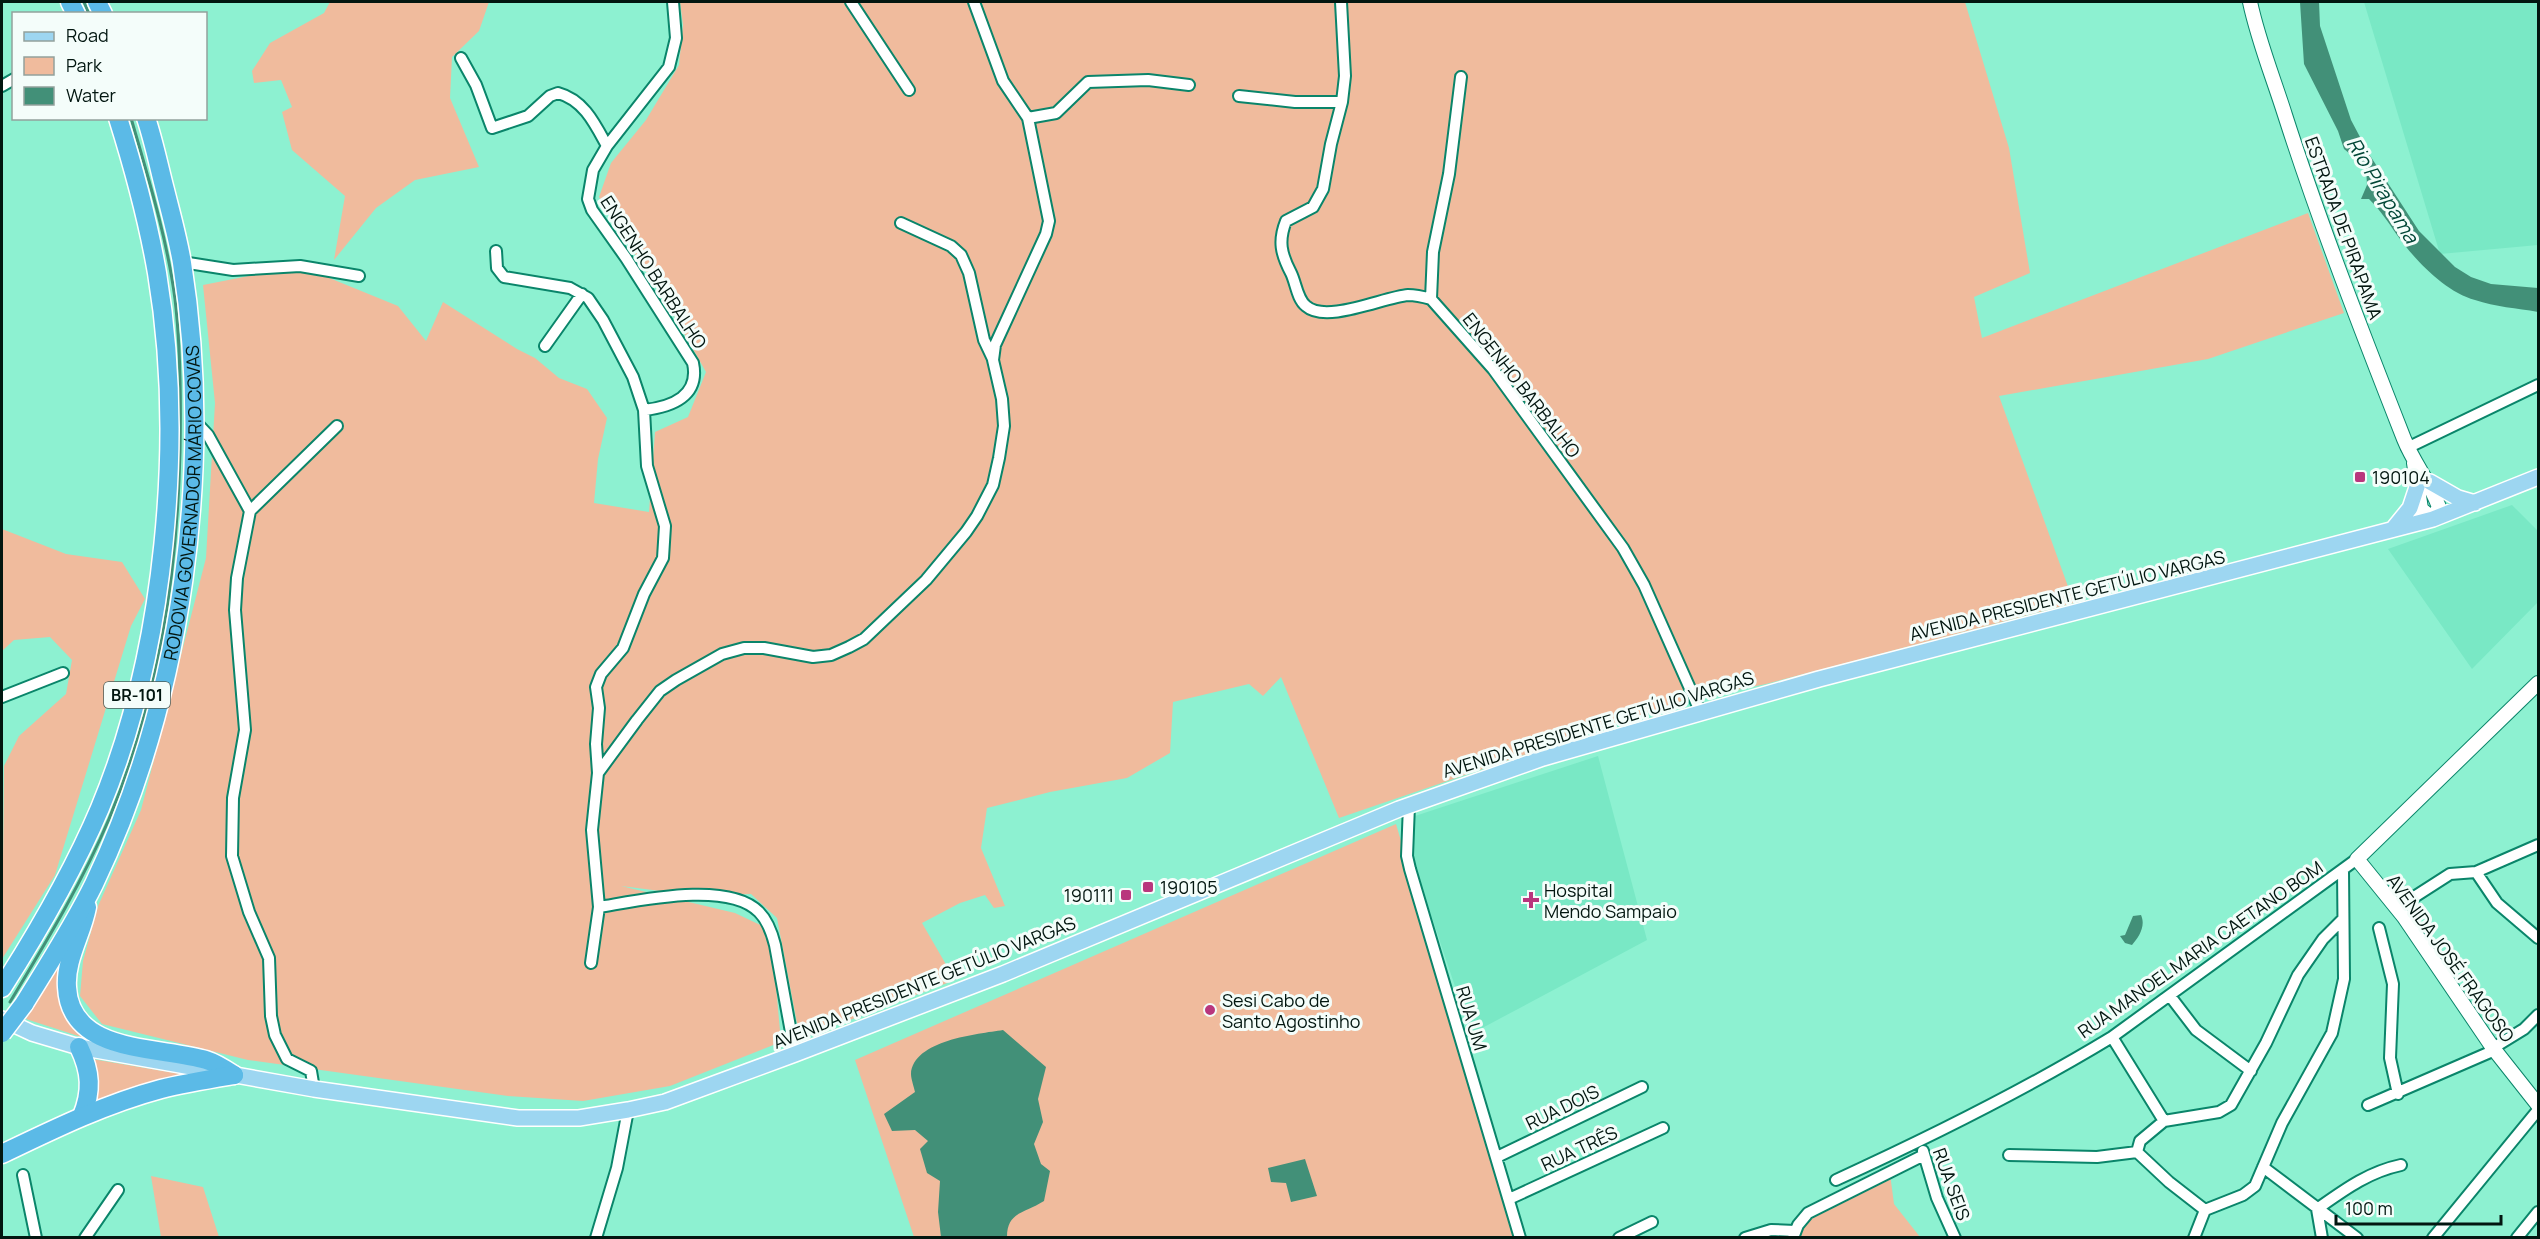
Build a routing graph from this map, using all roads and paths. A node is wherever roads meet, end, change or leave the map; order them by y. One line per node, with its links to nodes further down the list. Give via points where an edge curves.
1 (673, 2): 15 (street, ENGENHO BARBALHO, via 676,38 669,67)
2 (851, 2): 9 (street)
3 (974, 2): 12 (street, via 1003,81)
4 (1341, 2): 11 (street, via 1345,76)
5 (2250, 2): 28 (main road, ESTRADA DE PIRAPAMA, via 2300,163)
6 (461, 58): 15 (street, via 492,128 528,116 550,96 561,93 592,118)
7 (1461, 77): 21 (street, via 1449,174 1433,252)
8 (1190, 85): 12 (street, via 1148,80 1088,82 1056,113)
9 (909, 90)
10 (1239, 96): 11 (street)
11 (1342, 102): 21 (street, via 1321,196 1313,207 1286,221 1280,239 1300,299 1314,311 1326,312 1407,296)
12 (1028, 118): 23 (street, via 1048,227 999,335)
13 (119, 120): 52 (highway, RODOVIA GOVERNADOR MÁRIO COVAS / BR-101, via 147,223 164,323 168,475 159,572 135,707 100,807 75,864)
14 (146, 120): 18 (highway, RODOVIA GOVERNADOR MÁRIO COVAS / BR-101)
15 (607, 146): 25 (street, ENGENHO BARBALHO, via 592,170 590,205 688,353 694,368 693,386 683,397 657,409)
16 (902, 223): 23 (street, via 951,246 961,255)
17 (496, 251): 20 (street, via 501,275 570,288)
18 (182, 262): 19 (street, via 233,270 300,266); 26 (highway, RODOVIA GOVERNADOR MÁRIO COVAS / BR-101)
19 (359, 276)
20 (582, 294): 22 (street); 25 (street, via 612,335)
21 (1431, 299): 38 (street, ENGENHO BARBALHO, via 1493,369 1623,548 1644,585)
22 (545, 346)
23 (993, 360): 39 (street, via 1004,426 993,485 977,516 926,580 864,639 831,655 813,657 744,648 722,654 676,680 660,692)
24 (2538, 385): 28 (street)
25 (644, 410): 39 (street, via 647,466 665,525 665,547 623,648 601,674 596,687)
26 (194, 420): 32 (street, via 208,435); 45 (highway, RODOVIA GOVERNADOR MÁRIO COVAS / BR-101, via 190,518 164,681 130,796)
27 (337, 426): 32 (street)
28 (2407, 448): 30 (main road, ESTRADA DE PIRAPAMA)
29 (2538, 477): 31 (main road, AVENIDA PRESIDENTE GETÚLIO VARGAS)
30 (2423, 485): 31 (main road); 33 (main road, ESTRADA DE PIRAPAMA, via 2439,507); 34 (main road)
31 (2475, 503): 33 (main road, AVENIDA PRESIDENTE GETÚLIO VARGAS)
32 (250, 511): 64 (street, via 235,610 245,730 233,798 232,856 249,912 269,958 275,1035 287,1059 311,1071)
33 (2433, 519): 34 (main road, AVENIDA PRESIDENTE GETÚLIO VARGAS)
34 (2393, 529): 38 (main road, AVENIDA PRESIDENTE GETÚLIO VARGAS)
35 (63, 673): 37 (street)
36 (2538, 683): 42 (main road, RUA MANOEL MARIA CAETANO BOM)
37 (2, 697)
38 (1700, 711): 40 (main road, AVENIDA PRESIDENTE GETÚLIO VARGAS, via 1544,758)
39 (598, 773): 46 (street, via 592,830)
40 (1408, 806): 60 (main road, AVENIDA PRESIDENTE GETÚLIO VARGAS, via 1003,974); 78 (street, RUA UM, via 1410,869)
41 (2536, 852): 44 (street)
42 (2357, 859): 43 (street, RUA MANOEL MARIA CAETANO BOM); 47 (main road, AVENIDA JOSÉ FRAGOSO)
43 (2343, 870): 48 (street); 53 (street, RUA MANOEL MARIA CAETANO BOM)
44 (2476, 872): 47 (street, via 2450,874); 50 (street, via 2497,903)
45 (91, 889): 56 (highway, RODOVIA GOVERNADOR MÁRIO COVAS / BR-101, bridge, via 24,1004); 62 (highway, via 68,973 68,996 76,1015 92,1033 105,1040 205,1060)
46 (599, 907): 51 (street); 60 (street, via 638,898 700,896 733,899 759,912 775,945)
47 (2397, 908): 59 (main road, AVENIDA JOSÉ FRAGOSO)
48 (2342, 921): 61 (street, via 2323,939 2298,975); 80 (street, via 2344,979 2332,1033)
49 (2379, 928): 65 (street, via 2393,984 2390,1066)
50 (2538, 938)
51 (591, 963)
52 (2, 988)
53 (2170, 996): 57 (street, RUA MANOEL MARIA CAETANO BOM); 61 (street, via 2196,1030)
54 (2538, 1015): 59 (street)
55 (2, 1020): 58 (main road, AVENIDA PRESIDENTE GETÚLIO VARGAS)
56 (2, 1033)
57 (2112, 1037): 71 (street); 73 (street, RUA MANOEL MARIA CAETANO BOM)
58 (80, 1047): 62 (main road, AVENIDA PRESIDENTE GETÚLIO VARGAS); 70 (highway, via 89,1067 89,1092)
59 (2494, 1049): 65 (street); 67 (main road, AVENIDA JOSÉ FRAGOSO)
60 (795, 1054): 68 (main road, AVENIDA PRESIDENTE GETÚLIO VARGAS, via 665,1102)
61 (2251, 1071): 71 (street, via 2231,1105 2223,1110)
62 (234, 1075): 64 (main road, AVENIDA PRESIDENTE GETÚLIO VARGAS); 70 (highway, via 162,1089)
63 (1642, 1087): 78 (street, RUA DOIS)
64 (314, 1089): 68 (main road, AVENIDA PRESIDENTE GETÚLIO VARGAS, via 518,1118 579,1118)
65 (2398, 1094): 66 (street)
66 (2368, 1105)
67 (2538, 1106)
68 (628, 1110): 92 (street, via 617,1168)
69 (2538, 1110): 100 (street)
70 (82, 1116): 75 (highway)
71 (2164, 1121): 74 (street, via 2140,1141)
72 (1663, 1128): 84 (street, RUA TRÊS)
73 (1920, 1142): 76 (street, RUA SEIS); 82 (street, RUA MANOEL MARIA CAETANO BOM)
74 (2137, 1152): 77 (street, via 2097,1157); 86 (street)
75 (2, 1154)
76 (1924, 1155): 89 (street, via 1808,1213); 96 (street, RUA SEIS)
77 (2009, 1155)
78 (1497, 1157): 84 (street, RUA UM)
79 (2401, 1166): 85 (street, via 2378,1170)
80 (2263, 1167): 85 (street); 86 (street, via 2255,1186 2243,1195)
81 (23, 1175): 90 (street)
82 (1836, 1180)
83 (118, 1190): 91 (street)
84 (1509, 1199): 93 (street, RUA UM)
85 (2317, 1209): 98 (street); 99 (street)
86 (2205, 1210): 97 (street)
87 (2538, 1212): 101 (street)
88 (1652, 1222): 94 (street)
89 (1794, 1234): 95 (street, via 1771,1230)
90 (36, 1238)
91 (85, 1238)
92 (596, 1238)
93 (1520, 1238)
94 (1618, 1238)
95 (1745, 1238)
96 (1955, 1238)
97 (2194, 1238)
98 (2322, 1238)
99 (2357, 1238)
100 (2433, 1238)
101 (2517, 1238)

